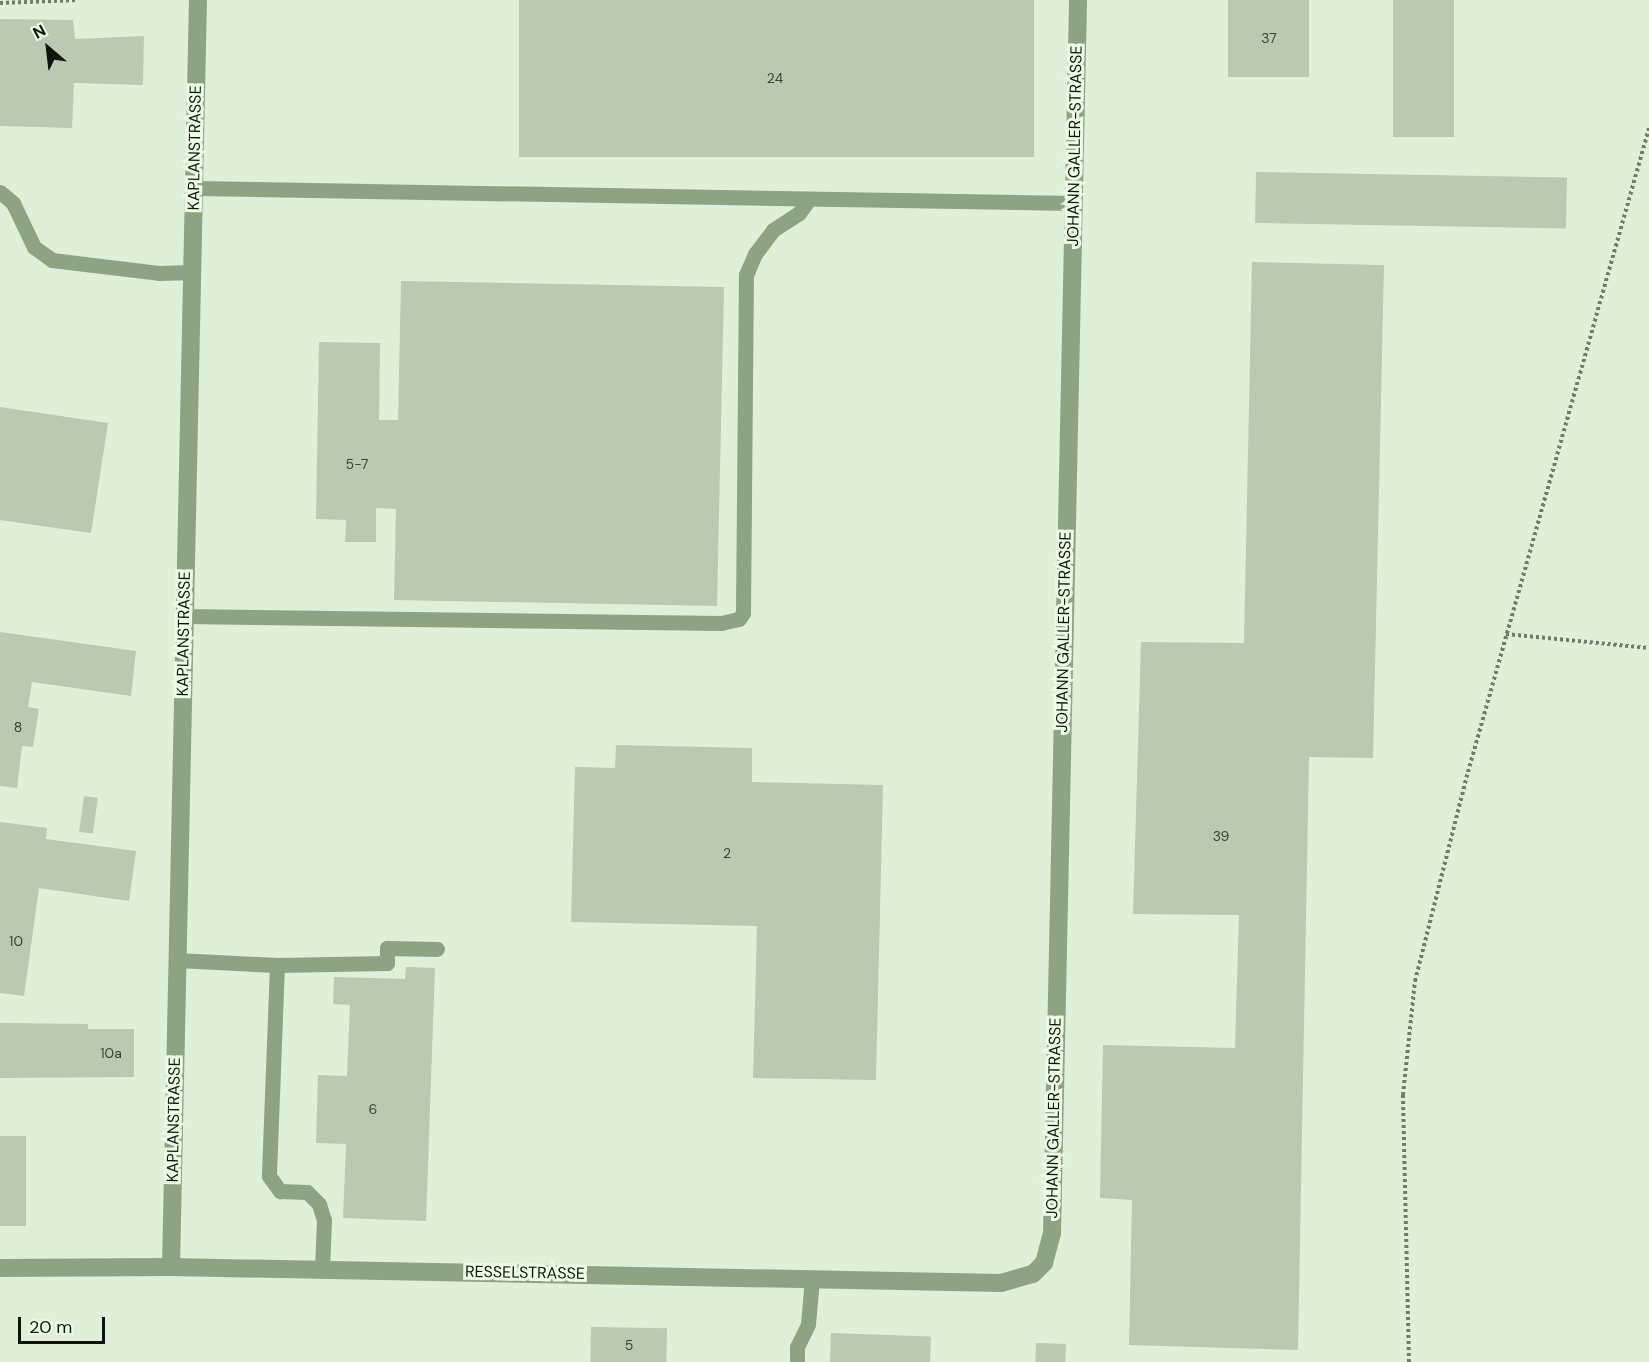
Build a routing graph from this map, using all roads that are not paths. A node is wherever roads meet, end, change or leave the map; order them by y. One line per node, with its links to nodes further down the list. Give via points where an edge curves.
1 (198, 0): 3 (street, KAPLANSTRASSE)
2 (1078, 0): 6 (street, JOHANN GALLER-STRASSE)
3 (194, 188): 5 (lane); 7 (street, KAPLANSTRASSE)
4 (0, 192): 7 (lane, via 13,203 34,247 52,260 160,273)
5 (809, 198): 6 (lane); 8 (lane, via 799,213 773,230 755,254 746,275 743,612 739,619 721,623)
6 (1073, 203): 12 (street, JOHANN GALLER-STRASSE, via 1052,1233)
7 (192, 272): 8 (street, KAPLANSTRASSE)
8 (185, 616): 10 (street, KAPLANSTRASSE)
9 (437, 948): 11 (lane, via 387,948 387,963)
10 (177, 960): 11 (lane); 13 (street, KAPLANSTRASSE)
11 (277, 965): 15 (lane, via 269,1176 280,1191 307,1192 319,1204 324,1220)
12 (1044, 1263): 16 (street, RESSELSTRASSE, via 1033,1274 1001,1283)
13 (171, 1267): 14 (street, RESSELSTRASSE); 15 (street, RESSELSTRASSE)
14 (0, 1268)
15 (322, 1270): 16 (street, RESSELSTRASSE)
16 (812, 1280): 17 (lane, via 808,1324 797,1347)
17 (797, 1362)

